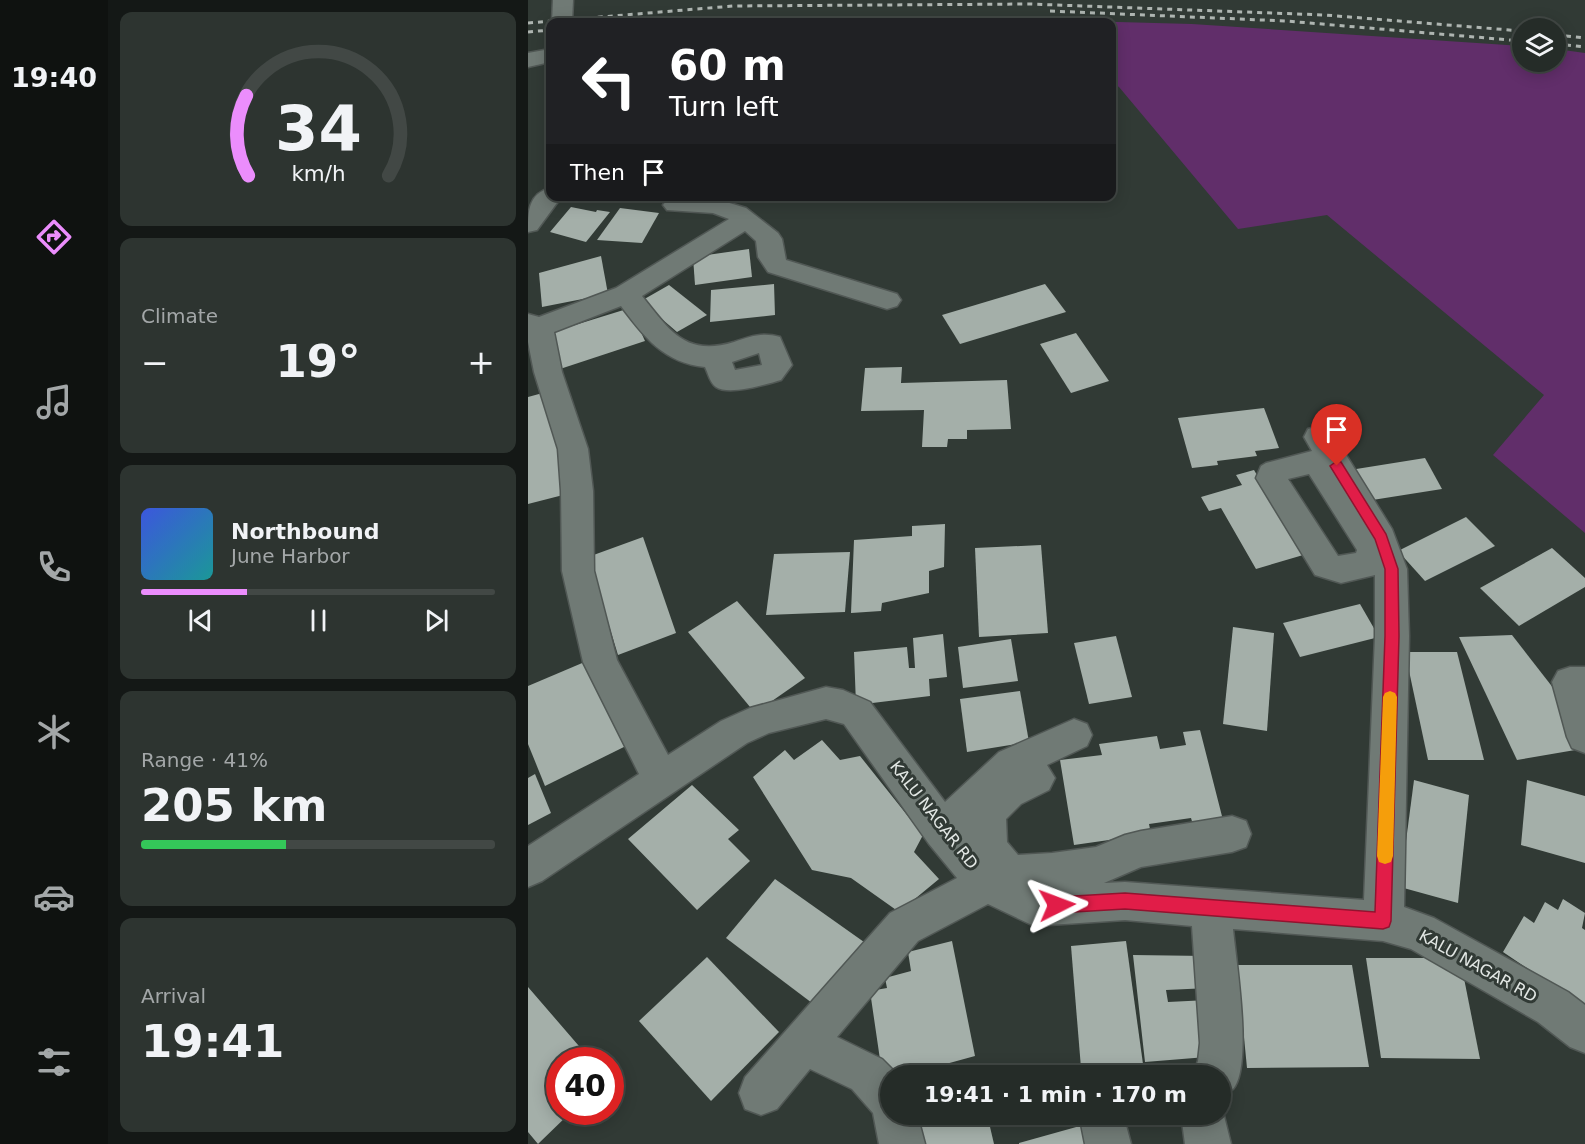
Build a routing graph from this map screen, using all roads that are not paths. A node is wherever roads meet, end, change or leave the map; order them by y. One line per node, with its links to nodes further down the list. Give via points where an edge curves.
1 (563, 0): 2 (street)
2 (562, 18)
3 (546, 57): 4 (street)
4 (528, 60)
5 (546, 201): 8 (street)
6 (676, 205): 7 (street, via 729,207)
7 (747, 219): 9 (street); 10 (street, via 769,239 771,257 777,266)
8 (528, 224)
9 (626, 294): 11 (street); 12 (street, via 664,342 696,357)
10 (887, 300)
11 (533, 325): 17 (street, via 573,449 578,570 600,662)
12 (715, 355)
13 (1326, 457): 26 (street, via 1381,538 1392,569)
14 (1585, 682): 16 (street, via 1570,682)
15 (1074, 735): 19 (street, via 1012,764)
16 (1585, 737)
17 (661, 778): 19 (street, KALU NAGAR RD, via 734,732 763,719 826,703 843,706 857,713); 22 (street, KALU NAGAR RD)
18 (1036, 778): 21 (street, via 1009,791 987,817 993,856 1002,868 1020,874 1102,865)
19 (944, 831): 23 (street, KALU NAGAR RD)
20 (1232, 834): 21 (street)
21 (1118, 848): 24 (street)
22 (528, 868)
23 (988, 883): 24 (street, KALU NAGAR RD, via 1034,906); 28 (street, via 904,927)
24 (1125, 901): 25 (street, KALU NAGAR RD)
25 (1211, 908): 26 (street, KALU NAGAR RD); 29 (street)
26 (1383, 921): 27 (street, KALU NAGAR RD, via 1420,932 1553,1007)
27 (1585, 1032)
28 (804, 1042): 30 (street, via 867,1074); 31 (street)
29 (1220, 1065)
30 (880, 1088)
31 (761, 1093)
32 (898, 1125): 35 (street)
33 (1103, 1125): 36 (street)
34 (1205, 1125): 37 (street)
35 (902, 1144)
36 (1107, 1144)
37 (1208, 1144)

